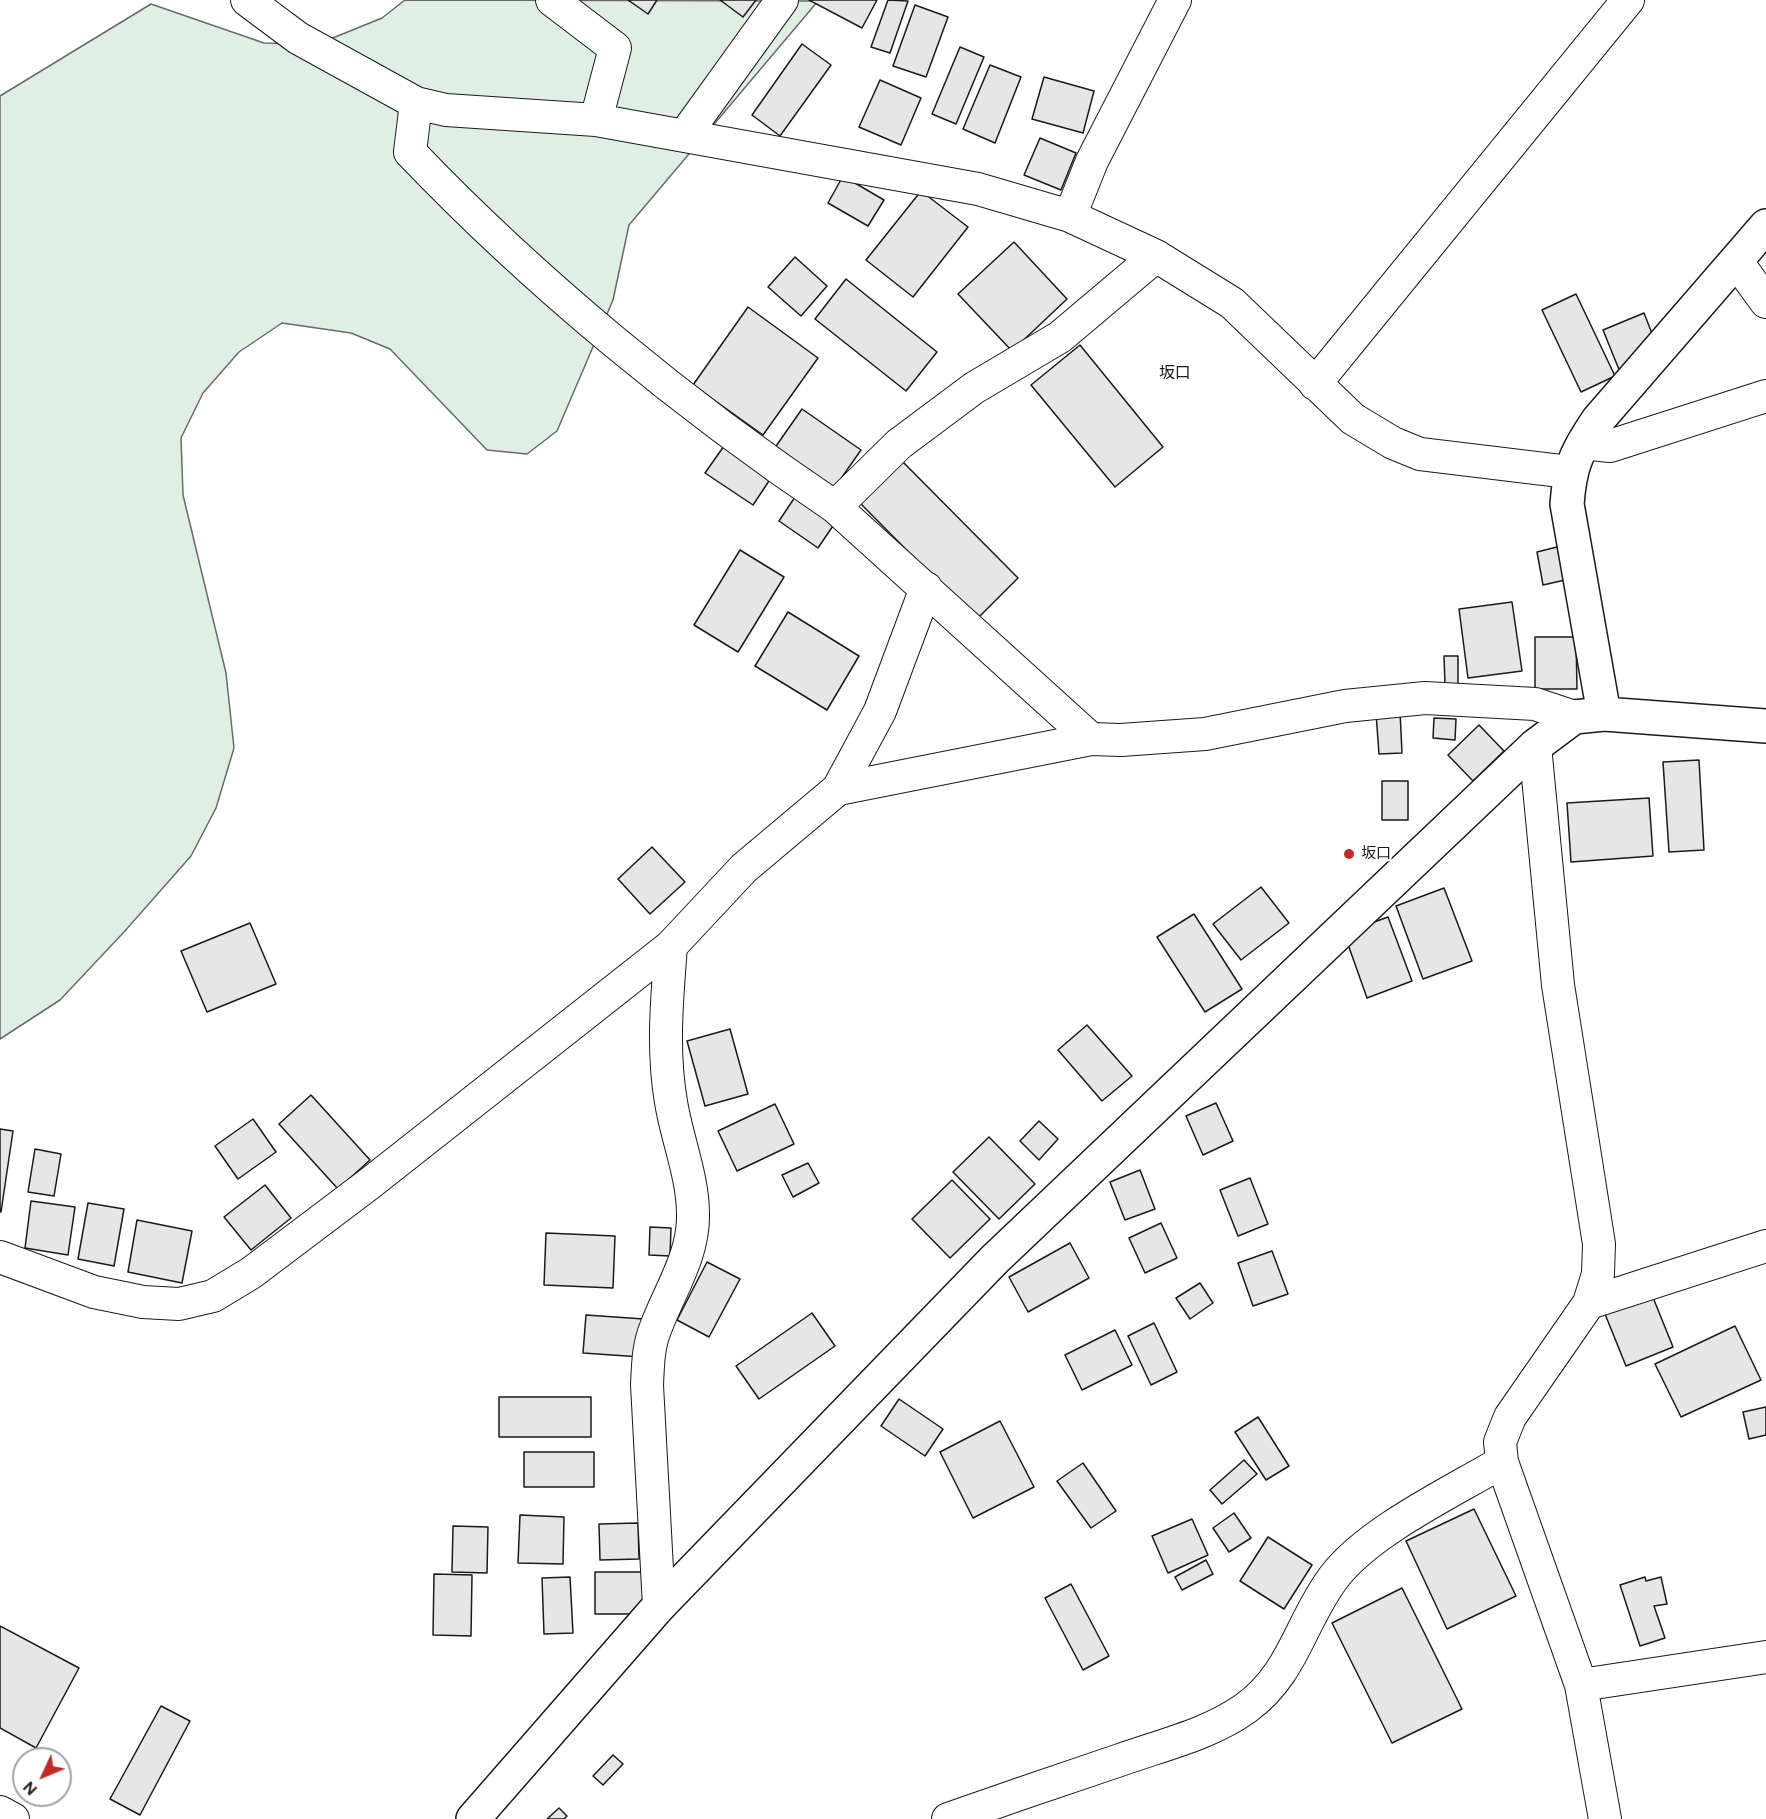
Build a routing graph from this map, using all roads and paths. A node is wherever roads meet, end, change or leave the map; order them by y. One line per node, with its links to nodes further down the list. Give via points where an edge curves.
1 (247, 0): 6 (street, via 298,38)
2 (552, 0): 7 (street, via 615,48)
3 (782, 0): 8 (street)
4 (1175, 0): 9 (street, via 1092,161)
5 (1628, 0): 14 (street)
6 (416, 103): 7 (street, via 446,110); 18 (street, via 410,152 458,202 527,268 650,369)
7 (596, 120): 8 (street)
8 (684, 136): 9 (street, via 978,189)
9 (1070, 216): 11 (street)
10 (1766, 226): 12 (street)
11 (1156, 256): 14 (street, via 1232,303); 18 (street, via 1060,337 974,388 899,444)
12 (1737, 262): 13 (street); 16 (street, via 1598,420)
13 (1766, 302)
14 (1315, 384): 17 (street, via 1353,419 1420,454)
15 (1766, 396): 16 (street, via 1610,446)
16 (1583, 443): 17 (street)
17 (1569, 472): 20 (street, via 1567,504)
18 (835, 507): 19 (street)
19 (926, 588): 22 (street); 24 (street, via 880,711)
20 (1589, 716): 21 (street); 22 (street, via 1535,704 1425,698 1345,706 1205,735); 23 (street)
21 (1766, 726)
22 (1091, 740): 24 (street)
23 (1535, 746): 28 (street, via 1558,985 1599,1244 1598,1274); 30 (street, via 994,1260)
24 (838, 789): 25 (street, via 744,868)
25 (671, 946): 27 (street, via 360,1191 251,1273 213,1296 179,1304 143,1302 94,1292); 30 (street, via 666,1061 693,1214 691,1243 655,1328 649,1352 647,1385)
26 (1766, 1246): 28 (street)
27 (0, 1257)
28 (1589, 1303): 29 (street, via 1510,1417 1500,1442)
29 (1502, 1462): 32 (street); 36 (street, via 1367,1545 1335,1576 1288,1663 1270,1688 1244,1709 1204,1730)
30 (659, 1606): 35 (street)
31 (1766, 1657): 32 (street)
32 (1581, 1684): 37 (street)
33 (0, 1812): 34 (street)
34 (13, 1819)
35 (473, 1819)
36 (948, 1819)
37 (1605, 1819)

